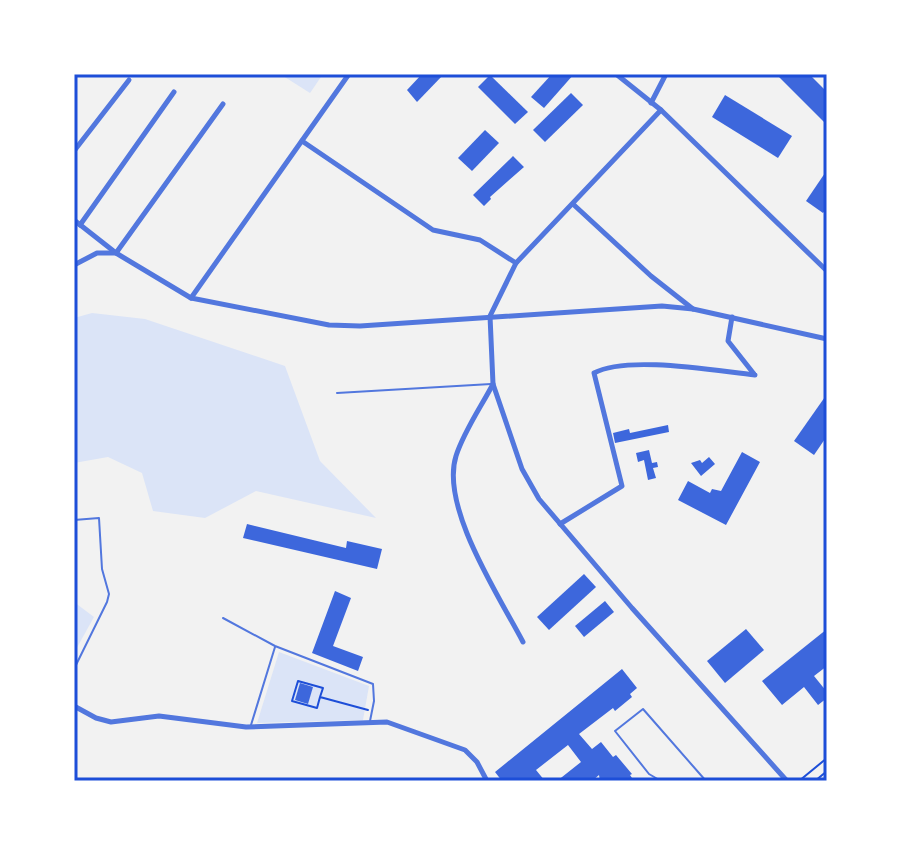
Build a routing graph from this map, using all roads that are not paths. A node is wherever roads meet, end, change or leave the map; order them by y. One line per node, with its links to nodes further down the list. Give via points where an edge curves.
1 (349, 74): 9 (street)
2 (616, 74): 6 (street)
3 (666, 74): 6 (street)
4 (129, 80): 10 (street)
5 (174, 92): 12 (street)
6 (651, 103): 8 (street)
7 (223, 104): 13 (street)
8 (661, 110): 11 (street); 16 (street)
9 (302, 141): 14 (street, via 433,230 480,240); 17 (street)
10 (74, 151)
11 (574, 205): 14 (street); 18 (street)
12 (77, 222): 13 (street)
13 (116, 253): 15 (street, via 97,253); 17 (street)
14 (516, 263): 19 (street)
15 (74, 265)
16 (827, 271)
17 (191, 298): 19 (street, via 344,326)
18 (693, 309): 19 (street, via 662,306); 20 (street)
19 (490, 316): 22 (street)
20 (732, 317): 21 (street); 25 (street, via 728,341 755,375 641,364 594,373 622,486)
21 (827, 339)
22 (493, 384): 23 (lane); 25 (street, via 527,481); 27 (street, via 456,457 454,501)
23 (337, 393)
24 (74, 520): 29 (lane, via 99,518 109,594)
25 (560, 524): 36 (street)
26 (223, 618): 28 (lane)
27 (523, 642)
28 (275, 646): 31 (lane, via 373,684); 32 (lane)
29 (74, 669)
30 (74, 706): 32 (street, via 111,722 159,716)
31 (370, 723): 32 (street); 33 (street, via 387,722 465,750)
32 (251, 726)
33 (487, 781)
34 (661, 781): 35 (lane, via 649,774 615,731 643,709)
35 (706, 781)
36 (787, 781)

